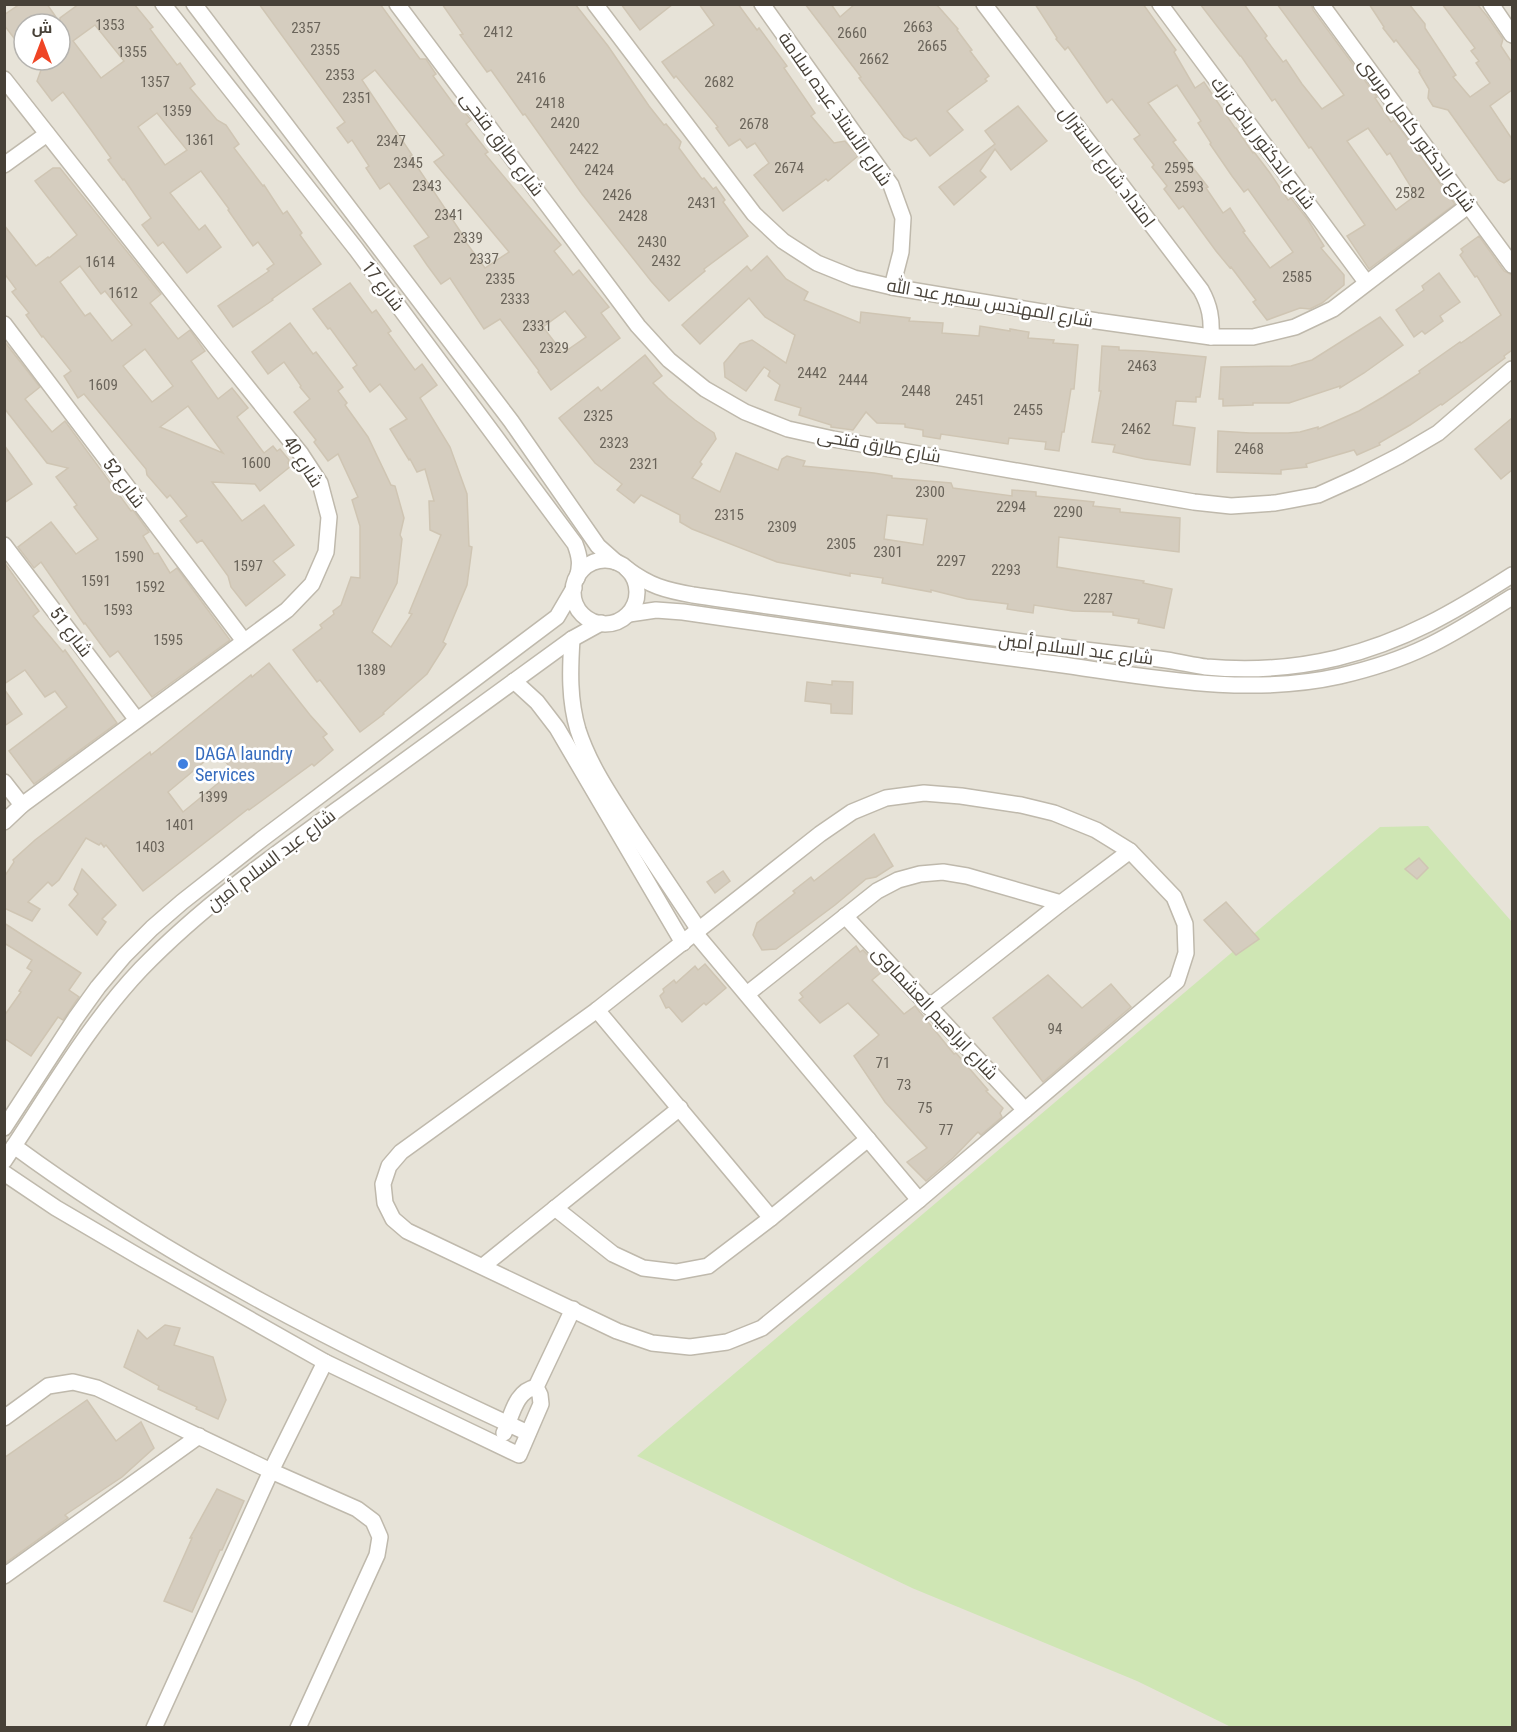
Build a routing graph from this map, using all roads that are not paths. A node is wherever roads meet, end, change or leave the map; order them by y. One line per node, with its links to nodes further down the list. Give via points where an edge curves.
1 (163, 4): 24 (street, شارع 17, via 356,249 575,544 580,555)
2 (194, 4): 22 (street, شارع 17, via 504,412 598,546)
3 (397, 4): 20 (street, شارع طارق فتحى, via 638,326 669,360 705,389 745,412 788,429 1194,502 1264,504 1318,495 1399,456 1438,432)
4 (595, 4): 17 (street, شارع المهندس سمير عبد الله, via 754,214 783,241 817,263 854,278)
5 (762, 4): 17 (street, شارع الأستاذ عبده سلامة, via 891,185 903,218 901,252)
6 (984, 4): 19 (street, امتداد شارع السنترال, via 1201,290 1209,304)
7 (1160, 4): 16 (street, شارع الدكتور رياض ترك)
8 (1321, 4): 14 (street, شارع الدكتور كامل مرسى)
9 (1491, 4): 10 (street)
10 (1512, 34)
11 (4, 79): 12 (street, شارع 40)
12 (47, 134): 13 (street); 30 (street, شارع 40, via 320,483 329,517 326,552 312,584 287,610)
13 (4, 165)
14 (1469, 205): 15 (street, شارع الدكتور كامل مرسى); 16 (street, شارع المهندس سمير عبد الله)
15 (1512, 265)
16 (1366, 282): 19 (street, شارع المهندس سمير عبد الله, via 1333,309 1295,327 1254,337)
17 (892, 287): 19 (street, شارع المهندس سمير عبد الله)
18 (4, 324): 30 (street, شارع 52)
19 (1211, 337)
20 (1512, 369)
21 (4, 545): 33 (street, شارع 51)
22 (621, 565): 24 (street, via 597,561 582,571); 26 (street, via 637,586 634,606); 28 (street, شارع عبد السلام أمين, via 648,583 673,592)
23 (1512, 574): 28 (street, شارع عبد السلام أمين, via 1418,630 1336,658 1293,666 1205,667)
24 (575, 583): 27 (street, via 577,607 583,615); 37 (street, شارع عبد السلام أمين, via 557,618)
25 (1512, 597): 31 (street, شارع عبد السلام أمين, via 1463,628 1384,664 1293,683 1201,683)
26 (628, 614): 27 (street, via 621,620); 31 (street, شارع عبد السلام أمين, via 683,612)
27 (601, 623): 29 (street, شارع عبد السلام أمين)
28 (963, 635): 31 (street)
29 (572, 639): 32 (street, شارع عبد السلام أمين); 35 (street, via 572,699)
30 (244, 641): 33 (street, شارع 40)
31 (961, 652)
32 (514, 681): 35 (street, via 537,702); 39 (street, شارع عبد السلام أمين)
33 (137, 720): 36 (street, شارع 40)
34 (4, 782): 36 (street)
35 (598, 788): 45 (street); 46 (street)
36 (22, 805): 38 (street, شارع 40)
37 (297, 813): 39 (street, via 299,822); 40 (street, شارع عبد السلام أمين)
38 (4, 822)
39 (310, 830): 42 (street, شارع عبد السلام أمين)
40 (262, 839): 42 (street, via 272,844); 52 (street, شارع عبد السلام أمين, via 182,902 124,956 75,1019)
41 (1130, 850): 43 (street); 45 (street, via 1096,830 1021,805 924,793 886,798 852,812 820,834); 51 (street, via 1174,897 1185,924 1186,953 1177,981)
42 (275, 855): 54 (street, شارع عبد السلام أمين, via 200,914 139,971 87,1036)
43 (1060, 903): 44 (street, via 944,872 898,880); 48 (street)
44 (845, 916): 47 (street); 48 (street, شارع ابراهيم العشماوى)
45 (697, 932): 46 (street); 47 (street)
46 (682, 943): 49 (street)
47 (747, 994): 53 (street)
48 (930, 1007): 51 (street, شارع ابراهيم العشماوى)
49 (597, 1010): 50 (street); 60 (street, via 401,1152 389,1167 383,1184 385,1203 393,1219 407,1231)
50 (680, 1108): 58 (street); 59 (street)
51 (1025, 1110): 57 (street)
52 (4, 1128)
53 (868, 1139): 57 (street); 59 (street)
54 (14, 1146): 55 (street, شارع عبد السلام أمين); 65 (street, via 88,1197 236,1288)
55 (4, 1161)
56 (4, 1173): 62 (street, via 142,1260)
57 (919, 1200): 61 (street, via 762,1328 727,1342 690,1347 652,1343)
58 (555, 1208): 59 (street, via 613,1254 643,1268 676,1272 708,1266); 60 (street)
59 (771, 1218)
60 (483, 1266): 61 (street)
61 (573, 1309): 63 (street)
62 (325, 1362): 68 (street); 69 (street)
63 (536, 1387): 65 (street, via 521,1394); 66 (street, via 541,1404)
64 (4, 1418): 67 (street, via 48,1386 73,1382 97,1388)
65 (508, 1424): 66 (street); 68 (street)
66 (528, 1433): 68 (street, via 519,1455)
67 (199, 1436): 69 (street); 70 (street)
68 (498, 1444)
69 (271, 1471): 71 (street); 72 (street, via 357,1509 373,1521 380,1537 377,1555)
70 (4, 1576)
71 (154, 1728)
72 (298, 1728)

